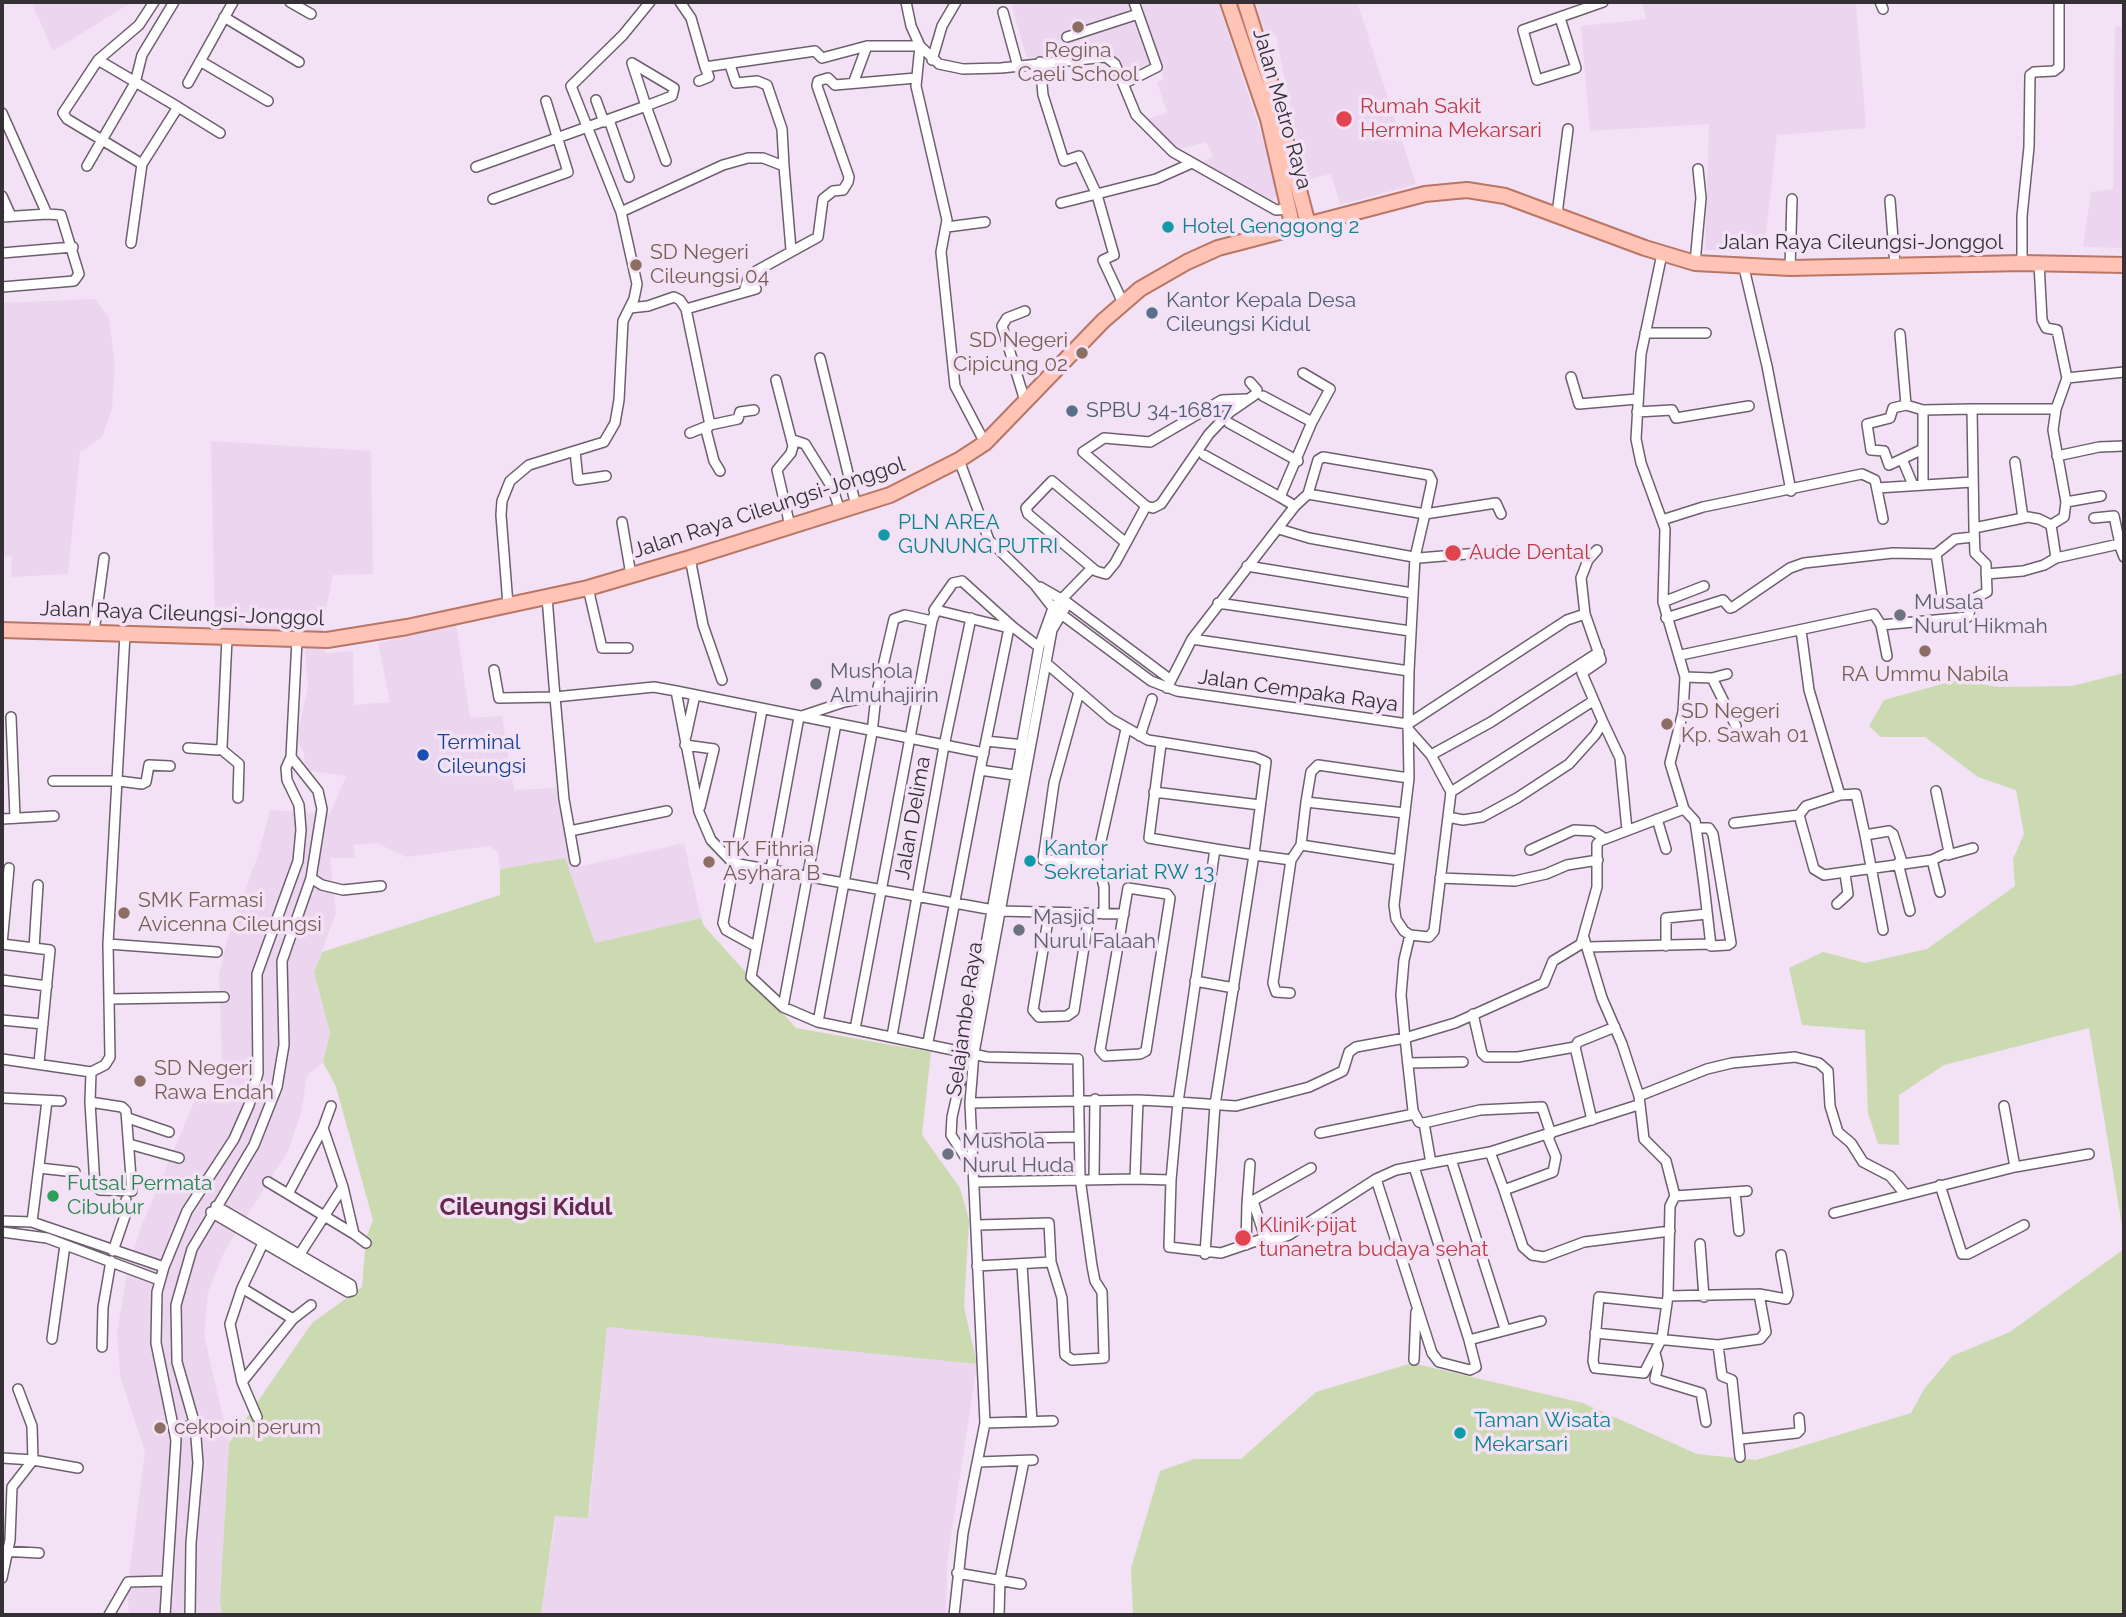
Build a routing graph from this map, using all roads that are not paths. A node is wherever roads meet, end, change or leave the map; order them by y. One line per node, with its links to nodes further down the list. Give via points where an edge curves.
1 (154, 2): 22 (street, via 139,25)
2 (174, 2): 35 (street, via 142,55)
3 (233, 2): 17 (street)
4 (290, 2): 15 (street)
5 (650, 2): 45 (street, via 623,35 573,81 571,91)
6 (680, 2): 28 (street, via 691,18)
7 (906, 2): 21 (street)
8 (956, 2): 23 (street, via 942,26)
9 (1134, 2): 16 (street)
10 (1228, 2): 64 (main road, Jalan Metro Raya, via 1268,120)
11 (1245, 2): 70 (main road, Jalan Metro Raya, via 1270,81)
12 (1603, 2): 18 (street)
13 (2059, 2): 78 (street, via 2059,66 2030,75)
14 (1003, 12): 29 (street)
15 (312, 14)
16 (1138, 14): 19 (street); 37 (street, via 1157,67)
17 (224, 18): 24 (street); 25 (street)
18 (1560, 18): 18 (street, via 1576,68 1537,80 1523,30)
19 (1067, 37)
20 (867, 46): 21 (street); 27 (street, via 822,58 815,51); 34 (street)
21 (920, 46): 23 (street); 31 (street)
22 (98, 60): 35 (street); 49 (street, via 63,113)
23 (932, 60): 30 (street, via 963,69)
24 (200, 61): 36 (street); 38 (street)
25 (299, 62)
26 (1040, 62): 29 (street); 37 (street, via 1107,57); 58 (street, via 1043,95 1064,161 1079,156)
27 (730, 65): 28 (street); 54 (street, via 736,83 767,85 782,129)
28 (705, 67): 33 (street, via 709,77)
29 (1018, 67): 30 (street)
30 (1006, 68): 32 (street)
31 (916, 78): 34 (street); 71 (street)
32 (1008, 80)
33 (699, 81)
34 (854, 81): 74 (street, via 835,85 825,78 817,83 849,177 843,190 822,199 818,237)
35 (135, 83): 42 (street); 49 (street)
36 (188, 83)
37 (1125, 83): 51 (street, via 1136,115 1173,152)
38 (268, 100)
39 (596, 100): 44 (street)
40 (546, 101): 48 (street)
41 (646, 106): 41 (street, via 672,96 674,88 631,63); 44 (street); 50 (street)
42 (178, 107): 47 (street); 52 (street)
43 (2, 113): 66 (street)
44 (606, 121): 45 (street); 57 (street)
45 (586, 128): 48 (street); 65 (street)
46 (1568, 129): 67 (street)
47 (220, 133)
48 (560, 138): 55 (street); 60 (street, via 568,172)
49 (101, 139): 52 (street); 53 (street)
50 (666, 161)
51 (1192, 163): 58 (street, via 1156,179); 64 (street, via 1276,209)
52 (142, 164): 72 (street)
53 (87, 166)
54 (784, 166): 65 (street, via 763,158 738,160); 74 (street)
55 (476, 167)
56 (1698, 169): 77 (street, via 1701,198)
57 (629, 177)
58 (1097, 195): 63 (street); 87 (street, via 1114,255 1103,260)
59 (2, 196): 68 (street)
60 (493, 199)
61 (1792, 199): 83 (street)
62 (1890, 200): 80 (street)
63 (1061, 203)
64 (1289, 208): 70 (main road, Jalan Metro Raya)
65 (621, 212): 88 (street, via 637,284)
66 (47, 214): 68 (street); 73 (street, via 61,215)
67 (1557, 214): 70 (main road, Jalan Raya Cileungsi-Jonggol, via 1505,196 1467,190 1425,194); 76 (main road, Jalan Raya Cileungsi-Jonggol)
68 (6, 217)
69 (985, 222): 71 (street)
70 (1300, 226): 87 (main road, Jalan Raya Cileungsi-Jonggol, via 1218,248 1140,289)
71 (947, 227): 117 (street, via 941,252 955,386)
72 (131, 243)
73 (73, 247): 75 (street); 84 (street, via 79,274 74,281)
74 (790, 250): 86 (street, via 749,275)
75 (2, 253)
76 (1662, 254): 77 (main road, Jalan Raya Cileungsi-Jonggol); 91 (street)
77 (1695, 263): 82 (main road, Jalan Raya Cileungsi-Jonggol)
78 (2022, 263): 79 (main road, Jalan Raya Cileungsi-Jonggol); 80 (main road, Jalan Raya Cileungsi-Jonggol)
79 (2039, 263): 81 (main road, Jalan Raya Cileungsi-Jonggol); 98 (street, via 2042,320 2046,328 2057,330)
80 (1895, 265): 83 (main road, Jalan Raya Cileungsi-Jonggol)
81 (2124, 265)
82 (1744, 268): 83 (main road, Jalan Raya Cileungsi-Jonggol); 132 (street)
83 (1790, 268)
84 (2, 287)
85 (756, 289): 86 (street)
86 (744, 292): 89 (street)
87 (1123, 303): 104 (main road, Jalan Raya Cileungsi-Jonggol)
88 (630, 308): 89 (street, via 674,297); 120 (street, via 621,336 615,423 604,442)
89 (686, 309): 114 (street)
90 (1025, 311): 104 (street, via 1007,318 1002,326)
91 (1645, 333): 92 (street); 103 (street)
92 (1706, 333)
93 (1900, 334): 105 (street)
94 (820, 358): 137 (street)
95 (2124, 372): 98 (street)
96 (1303, 373): 112 (street, via 1330,389)
97 (1571, 377): 103 (street, via 1579,404)
98 (2067, 378): 108 (street)
99 (776, 380): 116 (street)
100 (1250, 382): 102 (street, via 1257,391)
101 (1263, 396): 112 (street)
102 (1246, 399): 138 (street, via 1209,434 1161,504); 138 (street, via 1222,400 1150,442 1104,438 1083,452)
103 (1637, 399): 111 (street)
104 (1025, 401): 117 (main road, Jalan Raya Cileungsi-Jonggol)
105 (1906, 405): 110 (street); 123 (street, via 1893,408 1890,418 1867,425 1872,451 1884,451 1889,465)
106 (1749, 406): 111 (street, via 1676,418 1672,410)
107 (1972, 409): 108 (street); 110 (street); 129 (street)
108 (2056, 409): 122 (street, via 2053,438)
109 (754, 410): 114 (street, via 740,412 737,420)
110 (1923, 410): 119 (street)
111 (1637, 412): 145 (street, via 1641,463)
112 (1312, 422): 125 (street)
113 (1229, 423): 125 (street)
114 (710, 425): 115 (street); 127 (street, via 706,430)
115 (690, 433)
116 (793, 440): 139 (street, via 805,444 833,489); 148 (street, via 791,453 777,470)
117 (985, 443): 124 (main road, Jalan Raya Cileungsi-Jonggol)
118 (2124, 446): 122 (street)
119 (1923, 449): 123 (street); 130 (street)
120 (575, 452): 128 (street, via 578,481); 174 (street, via 522,468 506,490 501,515)
121 (1204, 455): 135 (street)
122 (2057, 456): 136 (street)
123 (1902, 459): 130 (street)
124 (959, 460): 137 (main road, Jalan Raya Cileungsi-Jonggol, via 890,495); 165 (street, via 987,537)
125 (1298, 461): 135 (street)
126 (2015, 462): 142 (street)
127 (720, 471)
128 (606, 477)
129 (1972, 482): 130 (street); 150 (street)
130 (1918, 484): 131 (street)
131 (1877, 488): 132 (street, via 1873,477 1862,474); 144 (street)
132 (1791, 491): 145 (street, via 1703,507)
133 (1308, 494): 135 (street); 141 (street); 141 (street, via 1318,460 1323,457 1429,475)
134 (2101, 496): 136 (street)
135 (1287, 502): 149 (street)
136 (2066, 502): 147 (street, via 2064,517)
137 (856, 506): 139 (main road, Jalan Raya Cileungsi-Jonggol)
138 (1146, 506): 151 (street)
139 (840, 511): 148 (main road, Jalan Raya Cileungsi-Jonggol)
140 (1501, 513): 141 (street, via 1496,503)
141 (1429, 514): 159 (street)
142 (2023, 518): 147 (street); 150 (street)
143 (2094, 518): 152 (street, via 2114,517)
144 (1884, 519)
145 (1662, 520): 172 (street, via 1667,542)
146 (622, 523): 164 (street)
147 (2051, 525): 160 (street)
148 (790, 526): 158 (main road, Jalan Raya Cileungsi-Jonggol)
149 (1279, 528): 159 (street, via 1309,538); 161 (street)
150 (1974, 533): 155 (street, via 1955,539); 163 (street, via 1975,556 1985,563)
151 (1126, 543): 162 (street, via 1108,572); 162 (street, via 1049,482 1026,511)
152 (2120, 544): 156 (street); 160 (street)
153 (1597, 550): 177 (street, via 1582,573)
154 (1503, 551): 159 (street)
155 (1936, 554): 169 (street); 179 (street, via 1893,553 1804,563 1733,607 1723,600)
156 (2124, 557)
157 (104, 558): 186 (street)
158 (690, 558): 164 (main road, Jalan Raya Cileungsi-Jonggol); 202 (street, via 703,625)
159 (1421, 558): 168 (street)
160 (2056, 558): 163 (street, via 2023,571)
161 (1247, 566): 168 (street); 173 (street)
162 (1092, 568): 171 (street, Selajambe Raya)
163 (1986, 574): 181 (street, via 1987,592 1973,599 1972,611 1964,619)
164 (631, 575): 167 (main road, Jalan Raya Cileungsi-Jonggol)
165 (1035, 585): 171 (street); 176 (street)
166 (1704, 586): 172 (street)
167 (588, 588): 170 (main road, Jalan Raya Cileungsi-Jonggol); 191 (street, via 602,649)
168 (1412, 593): 185 (street)
169 (1942, 596)
170 (547, 597): 174 (main road, Jalan Raya Cileungsi-Jonggol); 208 (street)
171 (1065, 601): 176 (street, Selajambe Raya); 203 (street)
172 (1663, 602): 179 (street)
173 (1218, 603): 185 (street); 189 (street)
174 (508, 605): 190 (main road, Jalan Raya Cileungsi-Jonggol, via 353,637)
175 (934, 610): 178 (street); 180 (street); 182 (street, via 953,583 962,581)
176 (1057, 611): 192 (street); 196 (street, Selajambe Raya); 203 (street)
177 (1585, 614): 193 (street); 217 (street, via 1562,623)
178 (971, 618): 182 (street); 225 (street, Jalan Delima)
179 (1666, 618): 194 (street)
180 (932, 621): 207 (street, via 905,615 894,619); 220 (street)
181 (1881, 625): 184 (street, via 1874,614); 195 (street)
182 (1011, 627): 192 (street); 221 (street)
183 (2, 630): 186 (main road, Jalan Raya Cileungsi-Jonggol)
184 (1801, 630): 194 (street); 240 (street, via 1809,691)
185 (1410, 631): 198 (street)
186 (94, 632): 187 (main road, Jalan Raya Cileungsi-Jonggol)
187 (125, 634): 188 (main road, Jalan Raya Cileungsi-Jonggol); 235 (street)
188 (227, 638): 190 (main road, Jalan Raya Cileungsi-Jonggol); 227 (street)
189 (1192, 639): 198 (street); 203 (street)
190 (297, 640): 230 (street)
191 (628, 648)
192 (1039, 652): 196 (street); 224 (street)
193 (1599, 652): 210 (street, via 1600,664 1582,673); 229 (street)
194 (1681, 655): 200 (street)
195 (1887, 656)
196 (1048, 665): 205 (street); 224 (street, Selajambe Raya)
197 (494, 670): 208 (street, via 497,697)
198 (1409, 671): 217 (street)
199 (1727, 674): 201 (street)
200 (1685, 677): 201 (street); 244 (street, via 1683,712 1670,763)
201 (1712, 678): 216 (street)
202 (722, 680)
203 (1164, 682): 217 (street, Jalan Cempaka Raya, via 1183,692)
204 (676, 691): 206 (street); 208 (street, via 654,687); 223 (street)
205 (1079, 692): 218 (street); 267 (street, via 1054,783 1041,858)
206 (695, 695): 211 (street); 223 (street)
207 (876, 696): 213 (street); 219 (street)
208 (555, 697): 257 (street)
209 (1152, 699): 222 (street)
210 (1593, 701): 214 (street); 239 (street)
211 (762, 710): 213 (street); 273 (street)
212 (11, 717): 250 (street)
213 (799, 717): 215 (street); 277 (street)
214 (1603, 722): 251 (street, via 1580,755 1517,798 1482,817); 256 (street, via 1620,758)
215 (836, 724): 219 (street); 279 (street)
216 (1736, 726)
217 (1408, 727): 229 (street); 234 (street)
218 (1126, 729): 222 (street); 267 (street)
219 (873, 733): 220 (street); 282 (street)
220 (909, 739): 225 (street); 285 (street)
221 (986, 741): 224 (street); 228 (street)
222 (1151, 741): 238 (street); 243 (street, via 1264,760)
223 (685, 743): 246 (street); 246 (street, via 714,749)
224 (1026, 745): 233 (street, Selajambe Raya)
225 (944, 746): 228 (street); 287 (street, Jalan Delima)
226 (188, 748): 227 (street)
227 (221, 749): 241 (street, via 239,764)
228 (984, 752): 232 (street)
229 (1431, 755): 239 (street)
230 (291, 757): 280 (street, via 318,791 322,809); 407 (street, via 286,768 300,814 298,861 257,974 258,1073 234,1139 187,1211)
231 (170, 766): 235 (street, via 149,765 144,784)
232 (980, 770): 233 (street); 288 (street)
233 (1021, 776): 290 (street, Selajambe Raya)
234 (1409, 778): 242 (street, via 1318,765 1311,772); 247 (street)
235 (119, 781): 236 (street); 300 (street)
236 (53, 782)
237 (1936, 791): 266 (street)
238 (1154, 792): 243 (street); 262 (street, via 1150,839)
239 (1451, 792): 251 (street)
240 (1840, 795): 248 (street, via 1806,806); 258 (street, via 1859,794)
241 (238, 798)
242 (1306, 802): 247 (street); 260 (street)
243 (1260, 805): 265 (street)
244 (1684, 809): 253 (street); 255 (street)
245 (667, 811): 257 (street)
246 (699, 812): 273 (street, via 710,840)
247 (1405, 813): 269 (street)
248 (1799, 815): 254 (street); 278 (street, via 1814,869 1832,876)
249 (54, 816): 250 (street)
250 (15, 817): 252 (street)
251 (1448, 817): 281 (street)
252 (2, 819)
253 (1657, 819): 256 (street); 263 (street)
254 (1734, 823)
255 (1696, 828): 294 (street); 301 (street, via 1709,828 1713,834 1731,943)
256 (1627, 830): 259 (street)
257 (570, 831): 272 (street)
258 (1865, 835): 274 (street, via 1891,832); 276 (street)
259 (1604, 838): 264 (street, via 1593,831 1574,830); 270 (street, via 1597,844)
260 (1301, 845): 268 (street); 269 (street)
261 (1973, 848): 266 (street)
262 (1215, 849): 265 (street); 307 (street)
263 (1666, 849)
264 (1530, 850)
265 (1254, 855): 268 (street); 309 (street)
266 (1948, 855): 271 (street)
267 (1097, 859): 293 (street)
268 (1291, 860): 310 (street, via 1273,983 1276,992)
269 (1399, 860): 297 (street, via 1394,912)
270 (1598, 860): 281 (street, via 1515,881); 298 (street)
271 (1933, 860): 274 (street); 286 (street)
272 (575, 861)
273 (733, 863): 277 (street); 302 (street, via 723,926)
274 (1900, 863): 276 (street); 291 (street)
275 (9, 868): 299 (street)
276 (1872, 869): 278 (street); 296 (street)
277 (770, 870): 279 (street); 302 (street)
278 (1844, 874): 289 (street, via 1848,894)
279 (808, 875): 282 (street); 313 (street)
280 (311, 878): 284 (street, via 343,890); 382 (street, via 282,961 284,1045 277,1087 254,1145)
281 (1440, 878): 297 (street, via 1433,936)
282 (844, 883): 285 (street); 316 (street)
283 (38, 885): 304 (street)
284 (381, 886)
285 (881, 890): 287 (street); 319 (street)
286 (1940, 892)
287 (917, 896): 288 (street); 320 (street, Jalan Delima)
288 (956, 902): 290 (street); 322 (street)
289 (1837, 904)
290 (994, 910): 292 (street); 324 (street, Selajambe Raya)
291 (1909, 911)
292 (1049, 914): 295 (street); 295 (street, via 1033,1010 1039,1017 1068,1016 1074,1011)
293 (1114, 914): 293 (street, via 1100,1050 1105,1056 1140,1054 1146,1051 1169,896 1128,888); 295 (street)
294 (1707, 914): 301 (street); 303 (street, via 1666,918)
295 (1089, 915)
296 (1883, 930)
297 (1410, 935): 321 (street, via 1401,995)
298 (1586, 942): 303 (street); 314 (street, via 1553,961 1540,986); 318 (street)
299 (2, 944): 304 (street)
300 (108, 944): 305 (street); 312 (street)
301 (1711, 944): 303 (street)
302 (755, 946): 313 (street, via 751,975)
303 (1666, 947)
304 (34, 948): 308 (street, via 50,950)
305 (216, 952)
306 (2, 980): 308 (street)
307 (1195, 981): 309 (street); 337 (street)
308 (47, 986): 317 (street)
309 (1234, 988): 339 (street)
310 (1290, 993)
311 (224, 998): 312 (street)
312 (109, 999): 329 (street, via 110,1057)
313 (783, 1007): 316 (street)
314 (1473, 1014): 321 (street); 323 (street, via 1486,1058)
315 (2, 1020): 317 (street)
316 (818, 1022): 319 (street)
317 (43, 1024): 327 (street)
318 (1615, 1027): 323 (street); 333 (street)
319 (855, 1029): 320 (street)
320 (892, 1036): 322 (street)
321 (1405, 1038): 328 (street); 339 (street, via 1356,1047 1340,1074 1309,1087 1236,1106)
322 (928, 1042): 324 (street)
323 (1575, 1047): 344 (street)
324 (971, 1052): 331 (street, via 987,1057 1077,1058); 338 (street, Selajambe Raya); 363 (street, via 951,1135)
325 (2, 1059): 327 (street)
326 (1464, 1062): 328 (street)
327 (39, 1063): 329 (street)
328 (1409, 1063): 342 (street)
329 (91, 1072): 336 (street)
330 (2, 1098): 334 (street)
331 (1086, 1099): 332 (street); 338 (street); 350 (street); 366 (street)
332 (1138, 1100): 337 (street); 367 (street)
333 (1639, 1100): 344 (street); 378 (street, via 1707,1069 1732,1063 1795,1057 1819,1063 1828,1071 1830,1106 1838,1132 1863,1162 1891,1176); 379 (street, via 1644,1139 1666,1161)
334 (47, 1101): 335 (street); 361 (street)
335 (61, 1101)
336 (90, 1102): 343 (street, via 122,1107); 352 (street, via 97,1189 132,1191)
337 (1178, 1102): 339 (street); 369 (street)
338 (970, 1103): 351 (street, Selajambe Raya)
339 (1216, 1105): 400 (street)
340 (331, 1106): 346 (street)
341 (2004, 1106): 360 (street)
342 (1414, 1114): 345 (street); 348 (street)
343 (128, 1118): 347 (street); 352 (street)
344 (1592, 1120): 349 (street)
345 (1424, 1123): 349 (street, via 1480,1110 1542,1107); 357 (street)
346 (323, 1128): 373 (street); 377 (street)
347 (169, 1132)
348 (1320, 1133)
349 (1549, 1135): 353 (street); 374 (street, via 1557,1163 1553,1172)
350 (1078, 1137): 351 (street); 365 (street)
351 (972, 1139): 363 (street, Selajambe Raya)
352 (129, 1144): 355 (street)
353 (1490, 1152): 356 (street); 374 (street)
354 (2089, 1154): 360 (street)
355 (179, 1158)
356 (1451, 1159): 357 (street); 417 (street)
357 (1431, 1163): 359 (street)
358 (1250, 1164): 381 (street)
359 (1414, 1167): 368 (street); 421 (street)
360 (2015, 1167): 372 (street)
361 (39, 1168): 364 (street); 386 (street)
362 (1311, 1168): 381 (street)
363 (975, 1171): 371 (street, Selajambe Raya)
364 (75, 1172)
365 (1080, 1178): 366 (street); 371 (street); 404 (street, via 1093,1273 1102,1292 1104,1358 1072,1360 1065,1355 1062,1298)
366 (1094, 1178): 367 (street)
367 (1135, 1179): 369 (street)
368 (1376, 1179): 394 (street, via 1289,1236); 413 (street)
369 (1171, 1180): 400 (street, via 1168,1246)
370 (268, 1182): 377 (street)
371 (976, 1182): 387 (street, Selajambe Raya)
372 (1940, 1185): 378 (street); 388 (street, via 1962,1254)
373 (343, 1187): 384 (street); 392 (street)
374 (1504, 1190): 389 (street, via 1523,1247 1532,1255 1544,1257 1584,1242)
375 (1747, 1191): 376 (street)
376 (1735, 1192): 379 (street); 390 (street)
377 (288, 1194): 384 (street)
378 (1905, 1194): 383 (street)
379 (1675, 1196): 389 (street, via 1670,1206)
380 (126, 1200): 399 (street)
381 (1250, 1202): 394 (street); 398 (street)
382 (213, 1209): 393 (street); 434 (street, via 188,1258 176,1304)
383 (1834, 1213)
384 (324, 1216): 392 (street); 402 (street)
385 (2, 1221): 386 (street)
386 (32, 1222): 399 (street)
387 (978, 1225): 404 (street, via 1048,1222); 406 (street, Selajambe Raya)
388 (2024, 1225)
389 (1670, 1231): 412 (street)
390 (1739, 1231)
391 (2, 1232): 397 (street, via 30,1234)
392 (354, 1234): 395 (street)
393 (265, 1238): 402 (street); 409 (street)
394 (1265, 1238): 398 (street)
395 (366, 1243)
396 (1700, 1244): 411 (street)
397 (65, 1245): 403 (street); 420 (street)
398 (1246, 1245): 400 (street)
399 (113, 1251): 407 (street)
400 (1205, 1254)
401 (1780, 1255): 410 (street, via 1788,1297)
402 (298, 1257): 402 (street, via 351,1285 352,1291 348,1292)
403 (111, 1261): 408 (street); 423 (street)
404 (1051, 1262): 405 (street)
405 (1022, 1265): 406 (street); 431 (street)
406 (977, 1266): 433 (street, Selajambe Raya)
407 (164, 1268): 408 (street)
408 (159, 1280): 434 (street, via 156,1343)
409 (242, 1288): 415 (street); 426 (street, via 230,1324)
410 (1759, 1294): 411 (street); 422 (street, via 1766,1336)
411 (1704, 1297): 412 (street)
412 (1667, 1300): 418 (street, via 1599,1297); 419 (street)
413 (1416, 1304): 421 (street, via 1439,1362 1466,1371 1476,1367); 425 (street)
414 (312, 1305): 415 (street)
415 (293, 1319): 426 (street)
416 (1541, 1321): 417 (street)
417 (1505, 1329): 421 (street)
418 (1595, 1333): 419 (street); 424 (street, via 1593,1364 1598,1370 1644,1373)
419 (1662, 1338): 422 (street); 424 (street)
420 (52, 1339)
421 (1469, 1340)
422 (1718, 1345): 435 (street, via 1722,1375 1732,1380)
423 (102, 1347)
424 (1655, 1353): 432 (street, via 1656,1380 1702,1393)
425 (1414, 1360)
426 (242, 1382): 428 (street)
427 (18, 1389): 438 (street, via 32,1426)
428 (257, 1417)
429 (1799, 1418): 435 (street, via 1797,1433)
430 (1054, 1421): 431 (street)
431 (1032, 1422): 433 (street)
432 (1706, 1422)
433 (985, 1423): 439 (street, Selajambe Raya)
434 (185, 1427): 446 (street); 450 (street, via 198,1463)
435 (1741, 1439): 436 (street)
436 (1741, 1457)
437 (2, 1458): 438 (street)
438 (33, 1460): 440 (street); 441 (street, via 12,1487)
439 (978, 1462): 443 (street, Selajambe Raya); 445 (street, via 1029,1461)
440 (78, 1468)
441 (5, 1551): 442 (street); 444 (street)
442 (39, 1553)
443 (957, 1573): 445 (street); 451 (street, Selajambe Raya)
444 (2, 1576)
445 (1000, 1579): 447 (street); 452 (street)
446 (165, 1581): 448 (street, via 128,1581); 449 (street)
447 (1021, 1584)
448 (109, 1615)
449 (165, 1615)
450 (190, 1615)
451 (954, 1615)
452 (999, 1615)

